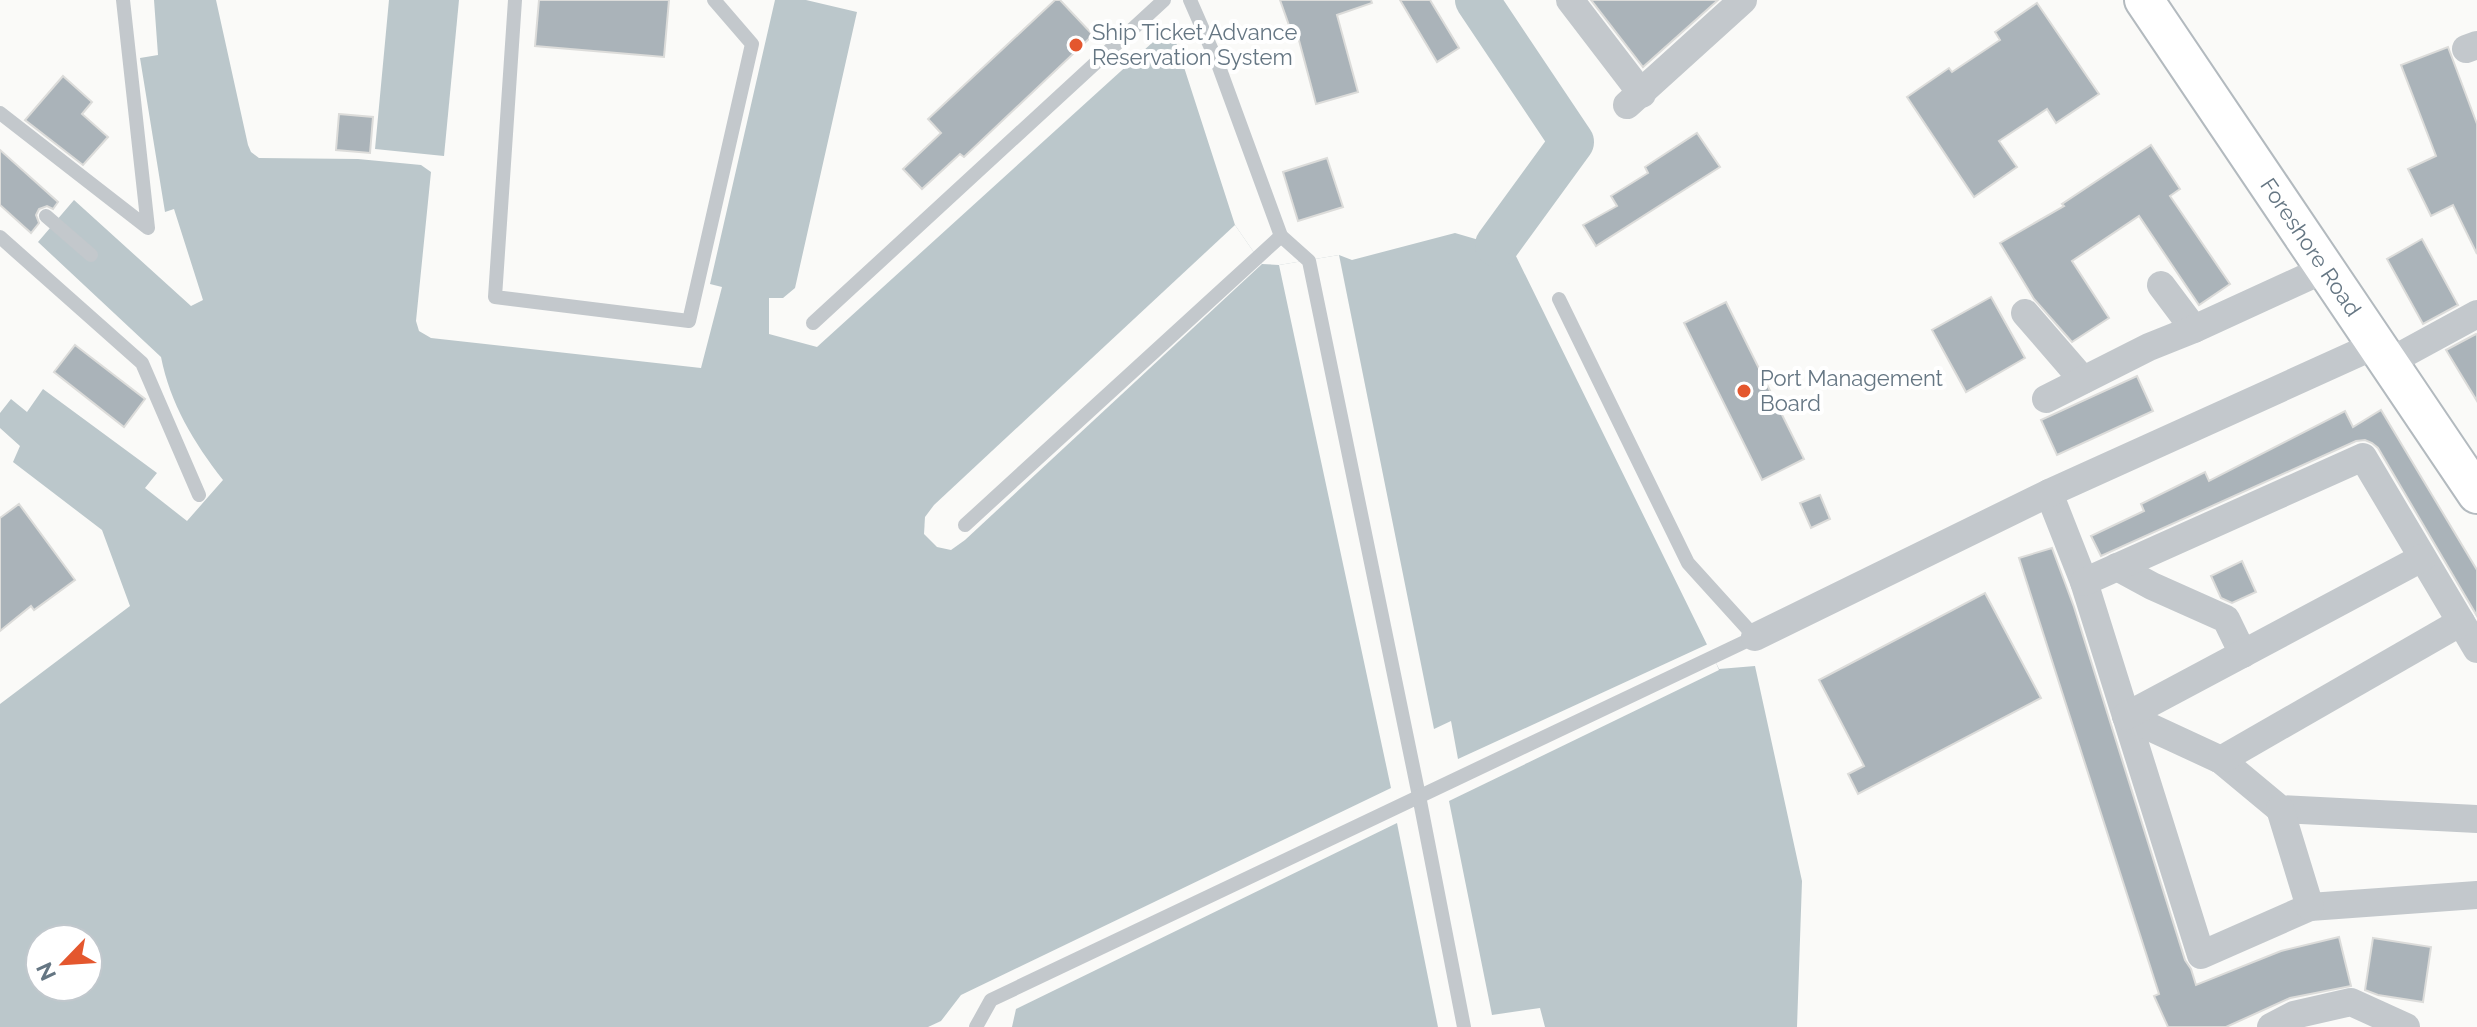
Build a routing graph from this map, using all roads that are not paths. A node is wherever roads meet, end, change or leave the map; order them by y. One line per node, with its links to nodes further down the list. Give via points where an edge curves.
1 (123, 0): 9 (lane, via 148,228)
2 (515, 0): 3 (lane, via 495,297 689,321 752,44)
3 (714, 0)
4 (1164, 0): 19 (lane)
5 (1190, 0): 11 (lane)
6 (1570, 0): 7 (street, via 1635,99)
7 (1743, 0)
8 (2144, 0): 14 (main road, Foreshore Road)
9 (0, 113)
10 (46, 216): 13 (lane)
11 (1281, 236): 27 (lane); 37 (lane, via 1309,261)
12 (0, 237): 26 (lane, via 142,363)
13 (91, 255)
14 (2325, 269): 20 (street); 21 (main road, Foreshore Road)
15 (2161, 285): 20 (street)
16 (1559, 299): 32 (lane, via 1688,563)
17 (2025, 313): 22 (street)
18 (2477, 314): 21 (street)
19 (813, 323)
20 (2194, 329): 22 (street)
21 (2384, 353): 24 (street); 25 (main road, Foreshore Road)
22 (2083, 380): 23 (street)
23 (2046, 399)
24 (2049, 493): 30 (street); 32 (street)
25 (2477, 494)
26 (199, 495)
27 (965, 525)
28 (2422, 558): 29 (street, via 2363,457); 31 (street); 34 (street)
29 (2117, 567): 30 (street); 34 (street, via 2226,619)
30 (2084, 582): 35 (street)
31 (2461, 622): 33 (street); 36 (street)
32 (1755, 637): 37 (lane)
33 (2477, 649)
34 (2243, 654): 35 (street)
35 (2126, 716): 36 (street); 41 (street, via 2201,955)
36 (2221, 760): 38 (street)
37 (1419, 796): 42 (lane, via 991,1000); 43 (lane)
38 (2280, 809): 39 (street); 41 (street)
39 (2477, 819)
40 (2477, 895): 41 (street)
41 (2310, 907)
42 (976, 1027)
43 (1464, 1027)
44 (2271, 1027): 45 (street, via 2294,1015 2351,1002)
45 (2406, 1027)

